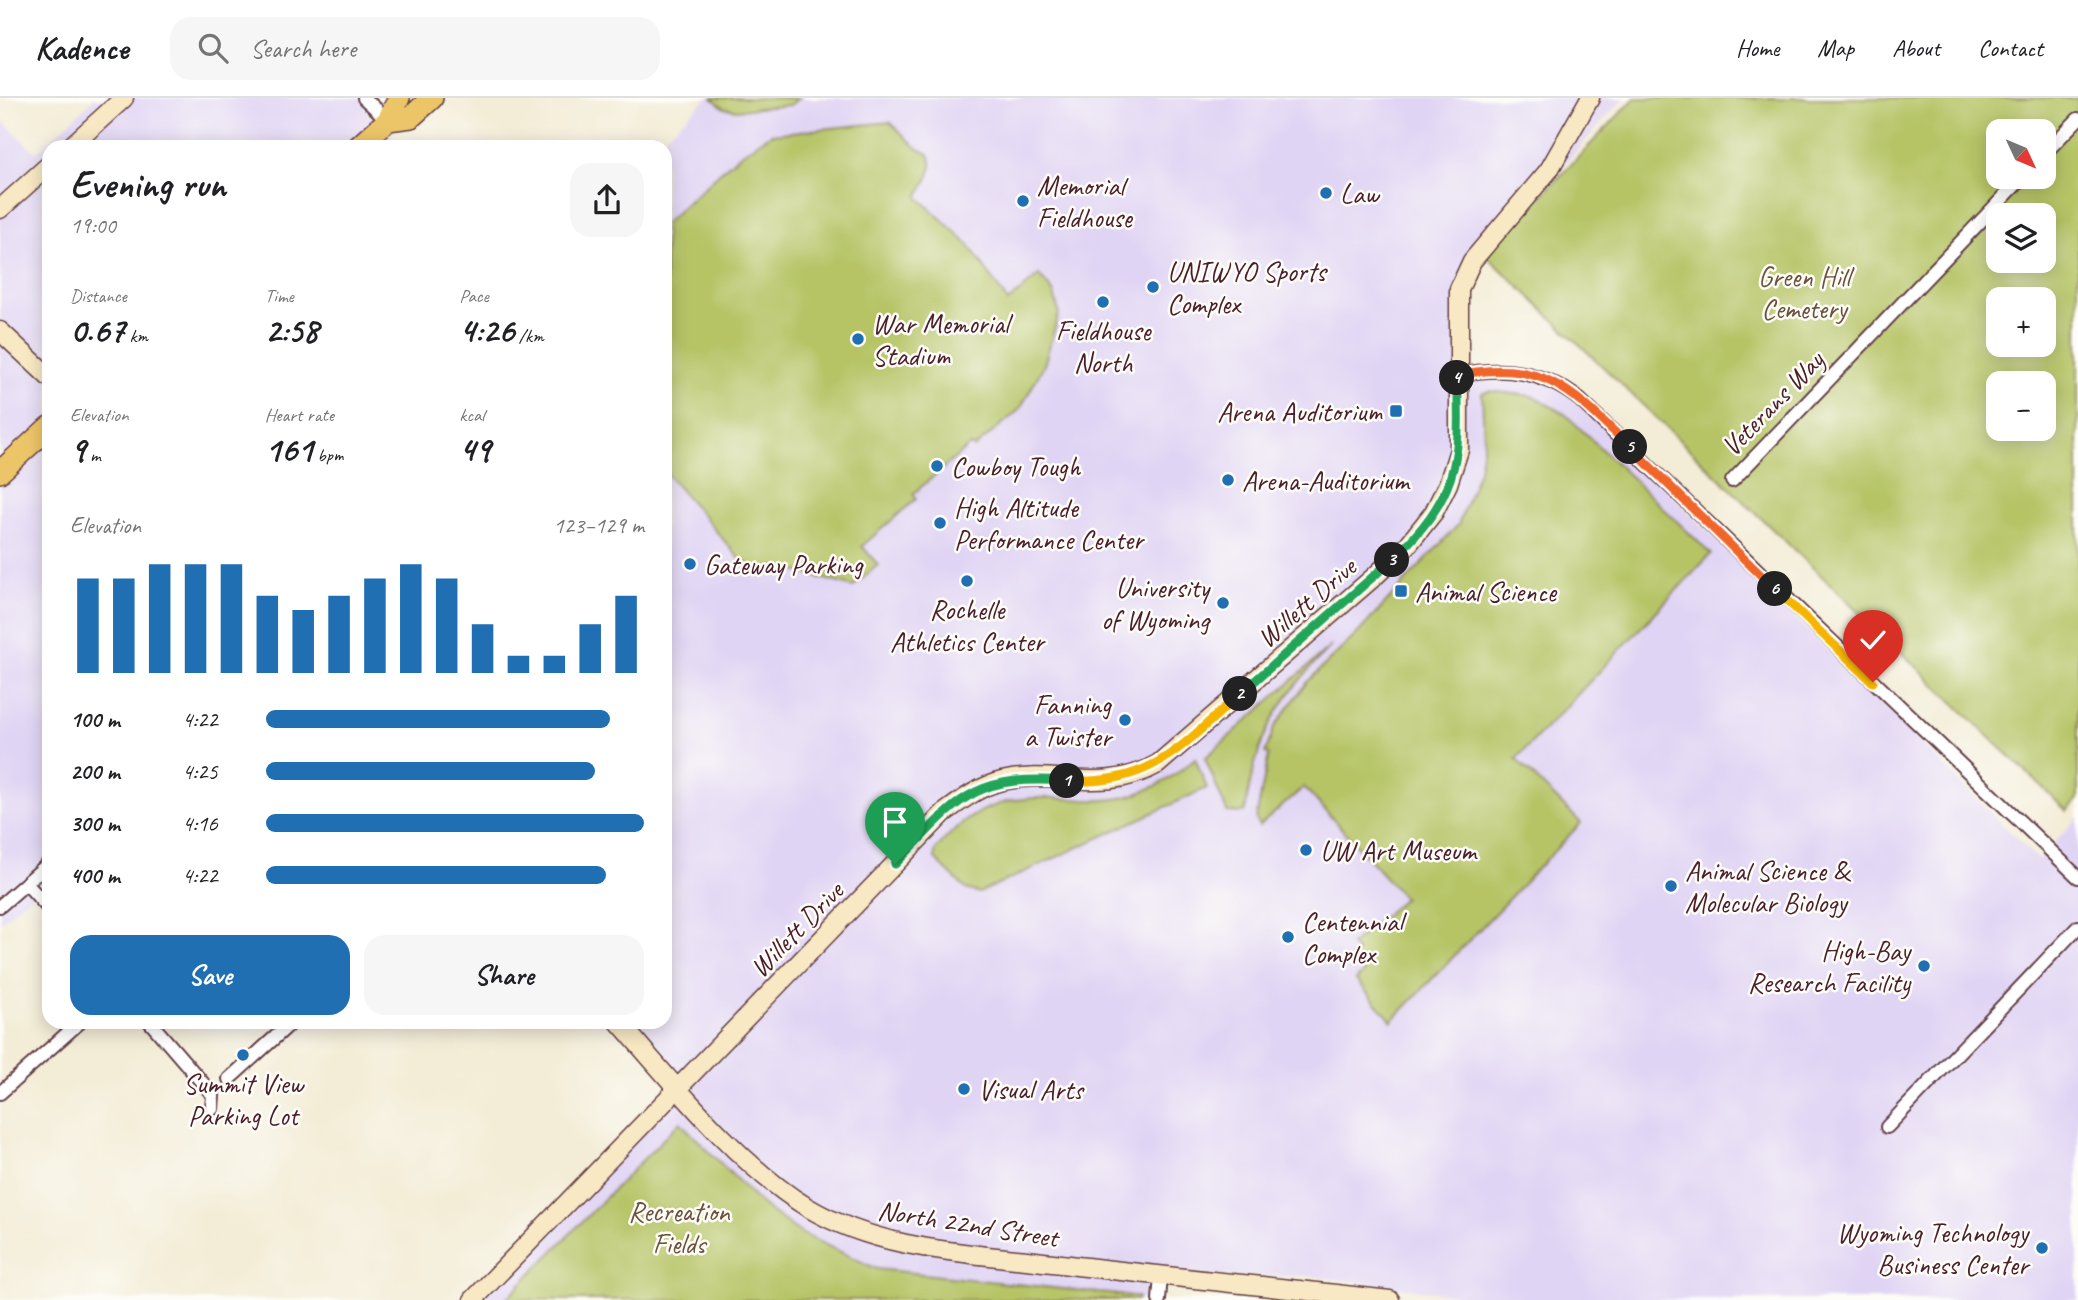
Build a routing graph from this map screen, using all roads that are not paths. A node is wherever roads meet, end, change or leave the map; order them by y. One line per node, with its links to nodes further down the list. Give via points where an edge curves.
1 (124, 98): 8 (street)
2 (364, 98): 7 (street)
3 (399, 98): 7 (main road)
4 (432, 98): 7 (main road, via 411,117)
5 (1590, 98): 16 (street, Willett Drive, via 1549,170 1464,276 1457,302)
6 (2078, 119): 10 (street)
7 (387, 120): 9 (main road)
8 (78, 140)
9 (366, 140)
10 (2056, 142)
11 (42, 171): 13 (street)
12 (2011, 189): 19 (street, Veterans Way)
13 (0, 209)
14 (0, 331): 15 (street)
15 (42, 370)
16 (1457, 375): 21 (street, via 1516,370 1553,381 1580,400); 31 (street, Willett Drive, via 1459,450 1448,484 1427,523 1374,577 1174,752 1142,773 1098,782 1007,780 963,799 944,813)
17 (42, 433): 18 (main road)
18 (0, 471)
19 (1732, 481)
20 (42, 869): 22 (street)
21 (2078, 877)
22 (26, 883): 23 (street); 24 (street)
23 (42, 901)
24 (0, 906)
25 (2078, 927): 34 (street)
26 (72, 1029): 32 (street)
27 (156, 1029): 33 (street, via 213,1095)
28 (284, 1029): 30 (street)
29 (625, 1029): 31 (street, North 22nd Street)
30 (229, 1079)
31 (677, 1088): 35 (street, North 22nd Street, via 777,1185 841,1225 936,1249); 36 (street, Willett Drive)
32 (0, 1093)
33 (212, 1109)
34 (1887, 1127)
35 (1161, 1276): 37 (street); 38 (street, North 22nd Street)
36 (472, 1300)
37 (1158, 1300)
38 (1390, 1300)

